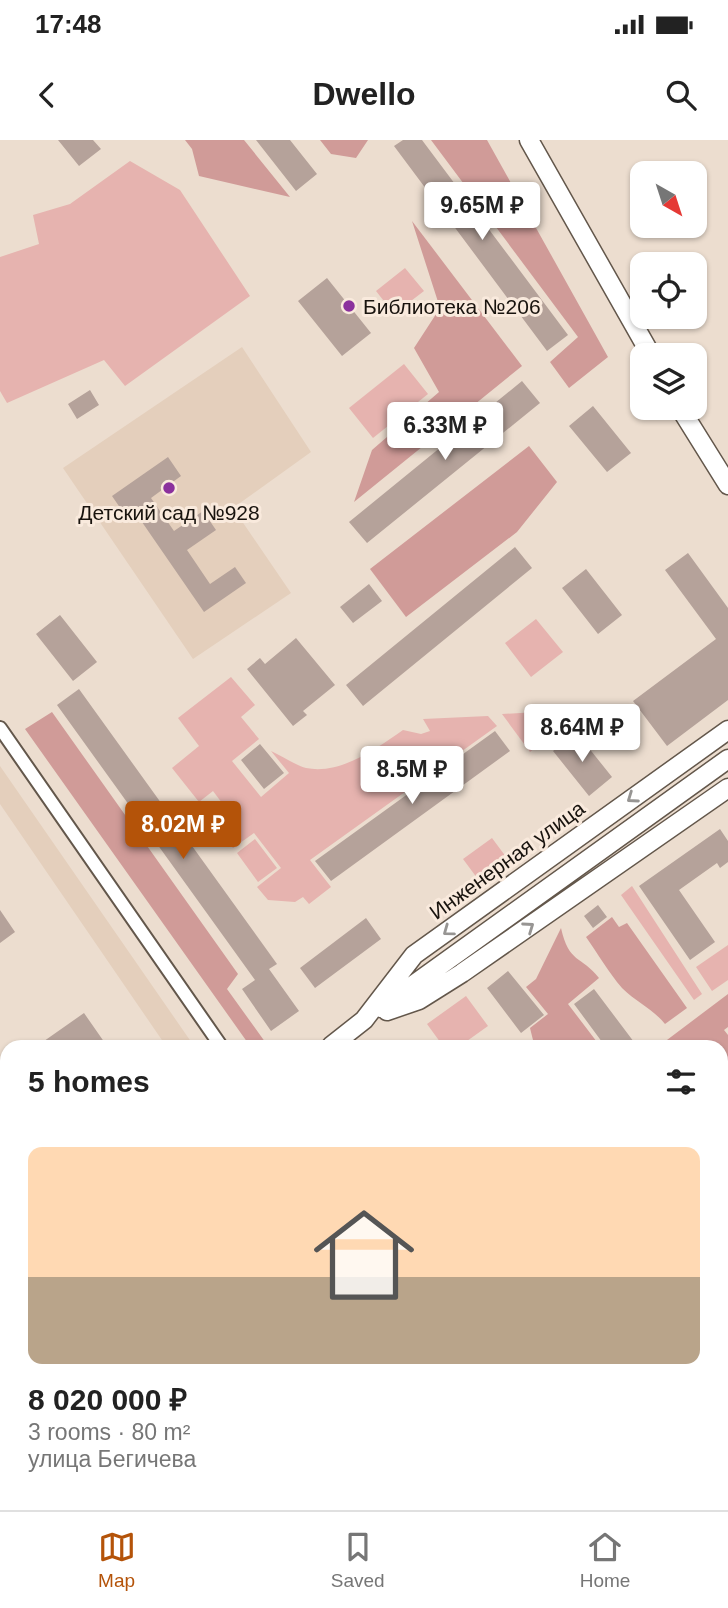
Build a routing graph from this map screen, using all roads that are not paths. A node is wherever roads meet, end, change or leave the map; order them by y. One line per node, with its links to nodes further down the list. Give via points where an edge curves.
1 (529, 140): 2 (street)
2 (644, 343)
3 (687, 420): 4 (street)
4 (728, 485)
5 (0, 728): 10 (street)
6 (728, 730): 9 (street, Инженерная улица, one-way to 9, via 414,955)
7 (721, 763): 9 (street)
8 (728, 788): 9 (street, Инженерная улица, one-way to 8, via 419,1000 462,973)
9 (364, 1020): 11 (street, Инженерная улица)
10 (217, 1040)
11 (339, 1040)

